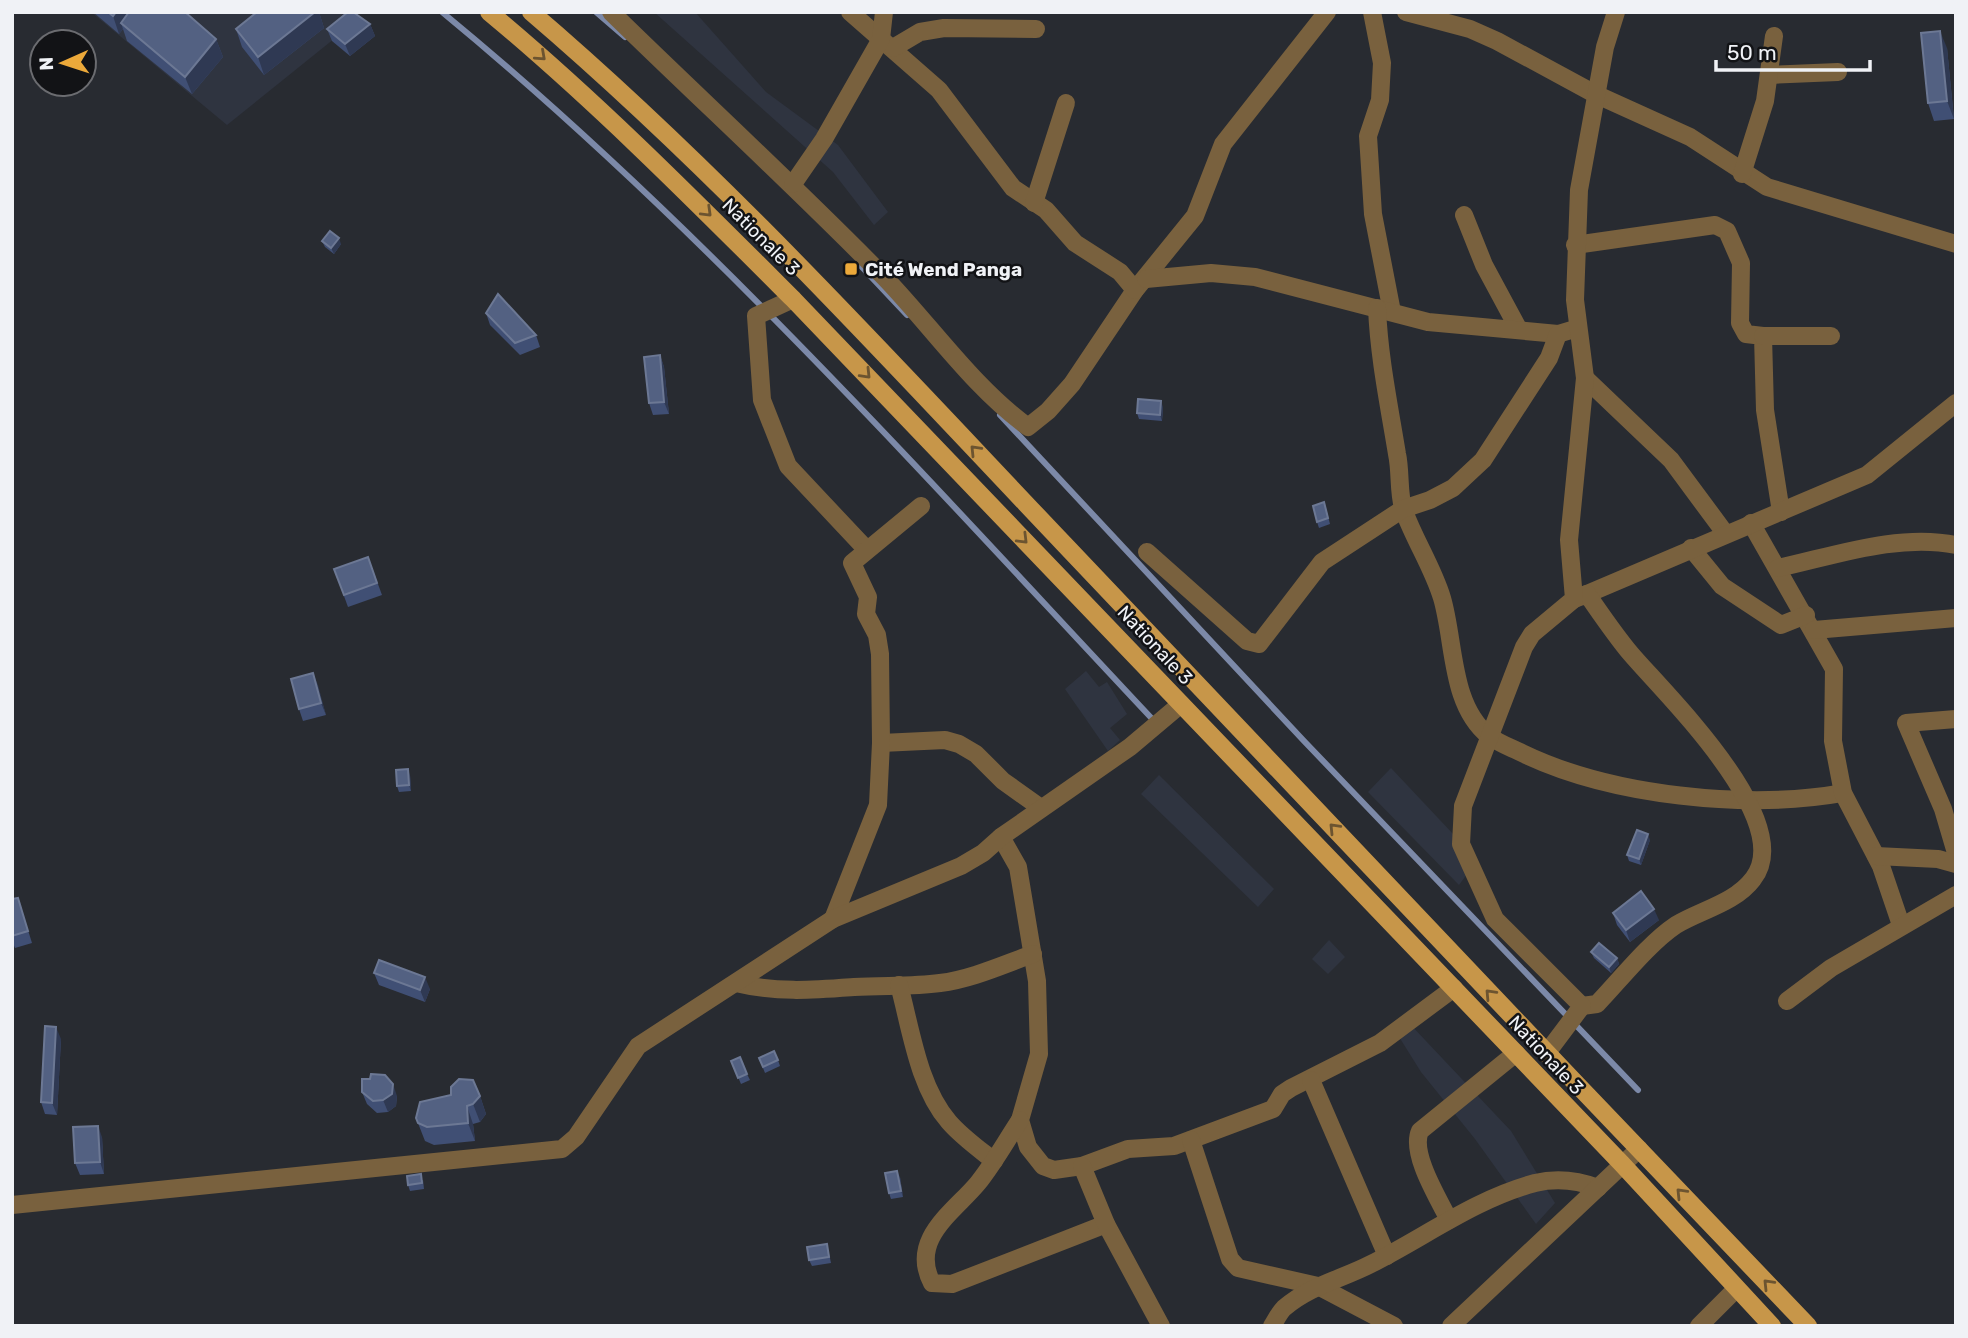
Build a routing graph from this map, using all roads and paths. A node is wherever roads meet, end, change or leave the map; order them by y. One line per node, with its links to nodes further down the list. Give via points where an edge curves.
1 (489, 12): 24 (main road, Nationale 3, one-way to 24, via 541,55)
2 (531, 12): 67 (main road, one-way to 2, via 747,211)
3 (611, 12): 18 (street)
4 (850, 12): 12 (street)
5 (884, 12): 12 (street)
6 (1327, 12): 23 (street, via 1223,144 1195,216)
7 (1372, 12): 25 (street, via 1382,63 1380,100 1368,136)
8 (1406, 12): 15 (street, via 1470,29)
9 (1616, 12): 15 (street)
10 (1036, 29): 12 (street, via 944,28)
11 (1774, 36): 14 (street)
12 (887, 44): 18 (street); 19 (street, via 939,90 1004,178)
13 (1838, 72): 14 (street)
14 (1769, 75): 17 (street)
15 (1595, 94): 17 (street, via 1690,137); 22 (street)
16 (1066, 103): 19 (street)
17 (1742, 174): 21 (street, via 1820,206)
18 (793, 184): 23 (street, via 908,302 1005,411 1028,427 1072,384)
19 (1034, 203): 23 (street, via 1075,243)
20 (1464, 215): 27 (street)
21 (1956, 244)
22 (1575, 245): 26 (street); 29 (street, via 1723,227 1741,262 1740,323 1746,334)
23 (1140, 284): 25 (street, via 1211,273 1255,277)
24 (793, 299): 40 (street, via 756,316 766,417 788,466); 46 (main road, Nationale 3, one-way to 46)
25 (1385, 310): 27 (street, via 1452,326); 34 (street, via 1378,337)
26 (1578, 328): 28 (street); 31 (street)
27 (1518, 330): 28 (street)
28 (1558, 334): 34 (street, via 1549,358 1483,460 1453,488)
29 (1763, 336): 30 (street); 35 (street, via 1765,410)
30 (1831, 337)
31 (1585, 378): 37 (street, via 1671,460); 43 (street, via 1569,540)
32 (1956, 403): 35 (street, via 1867,475)
33 (921, 506): 40 (street)
34 (1403, 509): 41 (street, via 1322,562 1259,644 1247,641); 48 (street, via 1442,598 1455,670 1467,705)
35 (1781, 512): 36 (street)
36 (1751, 523): 37 (street); 42 (street)
37 (1725, 533): 39 (street)
38 (1956, 545): 42 (street, via 1931,541 1891,544)
39 (1691, 548): 43 (street); 45 (street, via 1722,586 1781,625)
40 (866, 549): 49 (street, via 852,564 868,597 866,614 877,635)
41 (1147, 552)
42 (1778, 568): 45 (street)
43 (1580, 596): 48 (street, via 1532,634); 51 (street, via 1688,717)
44 (1956, 618): 45 (street)
45 (1810, 622): 50 (street, via 1834,669 1833,741)
46 (1181, 704): 52 (street, via 1130,747); 63 (main road, Nationale 3)
47 (1956, 719): 54 (street, via 1906,723 1943,809)
48 (1489, 736): 51 (street, via 1541,762 1581,775 1706,797); 65 (street, via 1463,806 1461,844 1495,919)
49 (881, 743): 52 (street, via 945,740 959,744); 58 (street, via 875,818)
50 (1843, 793): 51 (street, via 1798,800); 55 (street)
51 (1748, 798): 65 (street, via 1764,845 1755,877 1740,892 1674,926 1597,1004)
52 (1041, 808): 53 (street)
53 (1001, 837): 58 (street, via 961,866); 60 (street, via 1018,867)
54 (1956, 853)
55 (1876, 856): 56 (street); 59 (street)
56 (1956, 864)
57 (1956, 895): 59 (street)
58 (833, 919): 61 (street)
59 (1901, 925): 64 (street)
60 (1032, 954): 62 (street, via 966,978); 69 (street, via 1039,1054)
61 (736, 983): 62 (street, via 768,991); 76 (street, via 632,1051 576,1137 562,1149)
62 (899, 985): 72 (street, via 934,1099 949,1121)
63 (1454, 988): 66 (main road, Nationale 3); 68 (street, via 1380,1043)
64 (1787, 1001)
65 (1582, 1006): 67 (street)
66 (1516, 1053): 73 (main road, Nationale 3); 77 (street, via 1417,1138 1419,1154)
67 (1546, 1054): 71 (main road)
68 (1311, 1080): 70 (street, via 1282,1094 1273,1109); 79 (street)
69 (1020, 1120): 72 (street); 74 (street, via 1028,1147 1043,1166 1054,1170)
70 (1191, 1140): 74 (street, via 1161,1149 1128,1149); 80 (street, via 1230,1259 1254,1274)
71 (1639, 1149): 73 (street); 88 (main road, one-way to 71)
72 (994, 1161): 78 (street, via 931,1235 926,1272 932,1283 952,1284)
73 (1622, 1164): 75 (street); 81 (main road, Nationale 3)
74 (1082, 1166): 78 (street)
75 (1598, 1188): 77 (street, via 1568,1181 1537,1183); 85 (street)
76 (12, 1205)
77 (1449, 1220): 79 (street)
78 (1106, 1224): 82 (street)
79 (1387, 1256): 80 (street)
80 (1318, 1286): 83 (street, via 1283,1309); 84 (street)
81 (1736, 1289): 86 (street); 87 (main road, Nationale 3)
82 (1161, 1326)
83 (1272, 1326)
84 (1394, 1326)
85 (1451, 1326)
86 (1699, 1326)
87 (1772, 1326)
88 (1808, 1326)

